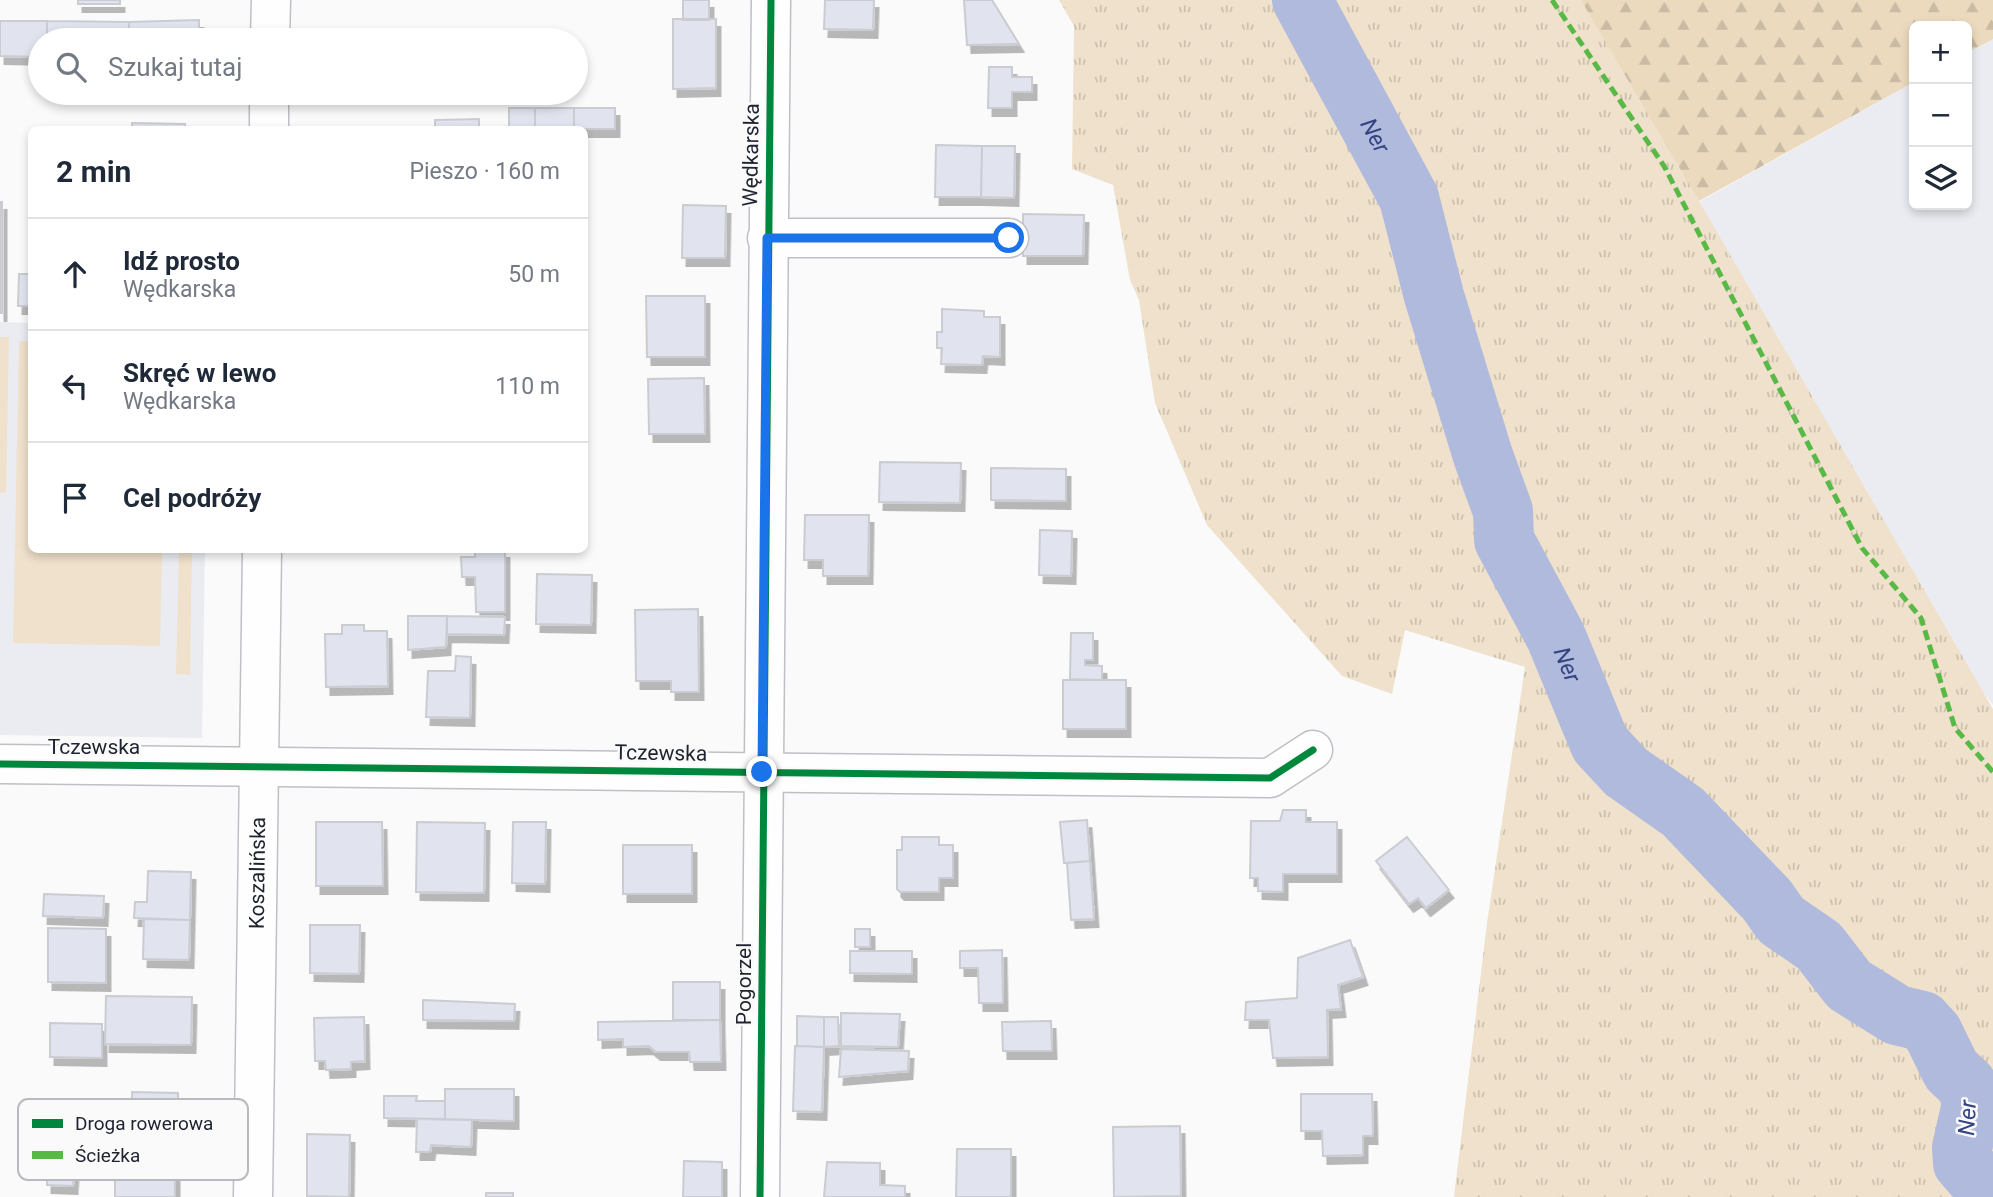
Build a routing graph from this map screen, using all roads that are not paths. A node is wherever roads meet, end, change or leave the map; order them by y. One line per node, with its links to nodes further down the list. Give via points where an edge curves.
1 (271, 0): 3 (street)
2 (771, 0): 6 (street, Wędkarska)
3 (270, 28)
4 (269, 105): 5 (street)
5 (269, 126)
6 (767, 238): 7 (street, Wędkarska); 12 (street, Wędkarska)
7 (1009, 238)
8 (262, 553): 11 (street, Koszalińska)
9 (1313, 750): 12 (street, Tczewska, via 1270,778)
10 (0, 764): 11 (street, Tczewska)
11 (259, 766): 12 (street, Tczewska); 13 (street, Koszalińska)
12 (762, 772): 14 (street, Pogorzel)
13 (253, 1197)
14 (760, 1197)

